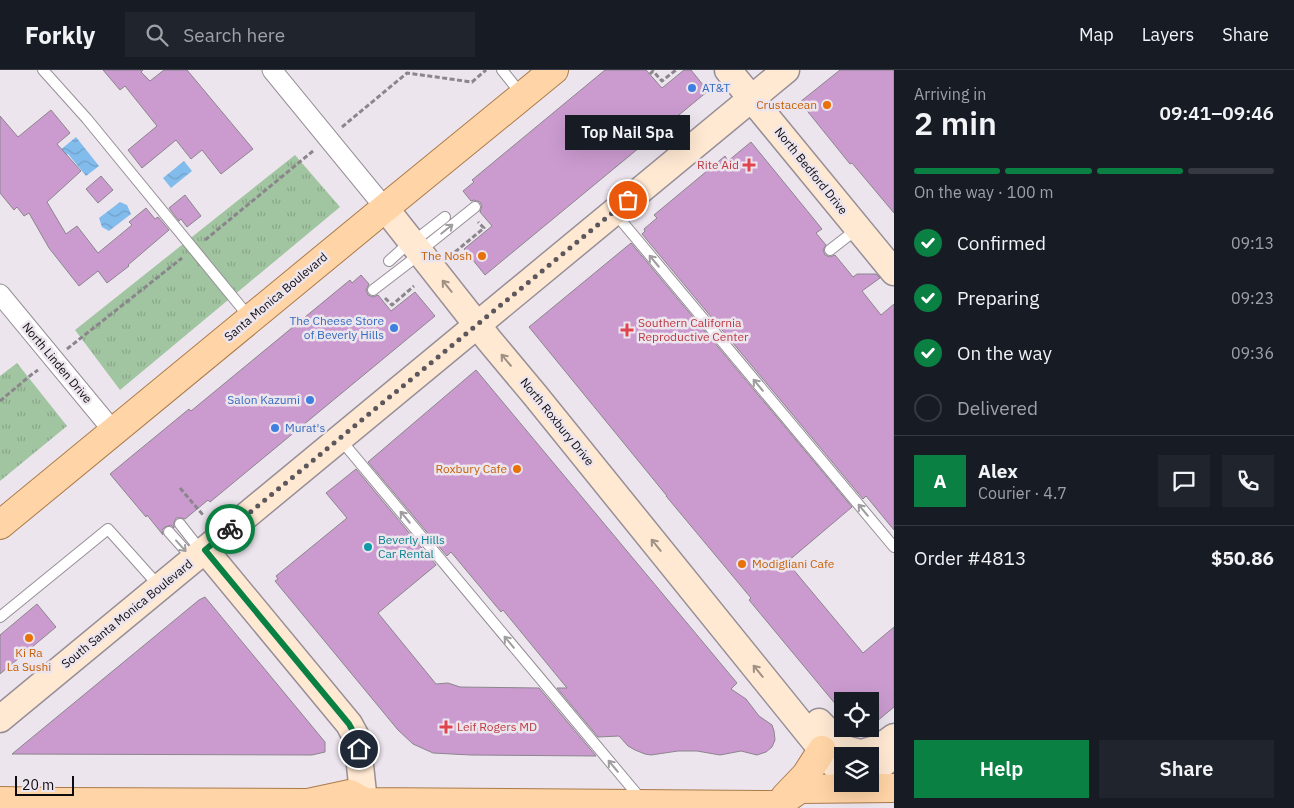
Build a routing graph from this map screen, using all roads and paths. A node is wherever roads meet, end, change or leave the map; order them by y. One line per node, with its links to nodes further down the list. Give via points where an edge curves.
1 (44, 70): 28 (lane)
2 (272, 70): 14 (street, North Roxbury Drive)
3 (486, 70): 12 (path, via 472,82 407,73)
4 (502, 70): 10 (lane)
5 (554, 70): 10 (main road, Santa Monica Boulevard)
6 (676, 70): 9 (path, via 662,81 653,71)
7 (728, 70): 11 (street, North Bedford Drive)
8 (786, 70): 11 (street, South Santa Monica Boulevard)
9 (650, 74)
10 (523, 95): 14 (main road, Santa Monica Boulevard)
11 (751, 98): 15 (street, South Santa Monica Boulevard); 18 (street, North Bedford Drive)
12 (340, 129)
13 (475, 206): 19 (lane, one-way to 13)
14 (385, 208): 19 (street, North Roxbury Drive); 28 (main road, Santa Monica Boulevard)
15 (614, 212): 29 (street, South Santa Monica Boulevard); 39 (lane, one-way to 15)
16 (445, 217): 19 (lane)
17 (484, 228): 21 (path)
18 (858, 228): 20 (lane); 23 (street, North Bedford Drive)
19 (416, 247): 22 (lane); 25 (lane); 29 (street, North Roxbury Drive, one-way to 19)
20 (830, 250)
21 (455, 252)
22 (389, 261)
23 (894, 272)
24 (414, 286): 27 (path)
25 (373, 290)
26 (0, 294): 32 (street, North Linden Drive)
27 (392, 305)
28 (250, 319): 32 (main road, Santa Monica Boulevard)
29 (478, 324): 33 (street, South Santa Monica Boulevard); 43 (street, North Roxbury Drive, one-way to 29)
30 (42, 368): 31 (path)
31 (0, 401)
32 (114, 432): 37 (main road, Santa Monica Boulevard)
33 (340, 438): 40 (street, South Santa Monica Boulevard); 56 (lane, one-way to 33)
34 (180, 488): 35 (path)
35 (203, 515)
36 (180, 524): 40 (lane)
37 (0, 525)
38 (170, 532): 40 (lane, one-way to 40)
39 (894, 547)
40 (200, 554): 41 (street, South Santa Monica Boulevard); 55 (street, via 349,724 358,747)
41 (159, 587): 42 (lane, via 108,530); 44 (street, South Santa Monica Boulevard)
42 (0, 617)
43 (776, 693): 45 (street, via 802,706 845,749 860,753 879,748); 46 (street, North Roxbury Drive)
44 (0, 719)
45 (894, 737)
46 (822, 750): 48 (street, North Roxbury Drive); 57 (main road)
47 (894, 754): 49 (street)
48 (834, 761)
49 (879, 765)
50 (834, 784): 57 (main road, via 800,789)
51 (879, 785): 52 (main road)
52 (894, 788)
53 (0, 800): 54 (main road)
54 (62, 805): 55 (main road, via 308,803 350,794)
55 (364, 805): 56 (main road)
56 (652, 805): 57 (main road)
57 (779, 806)

